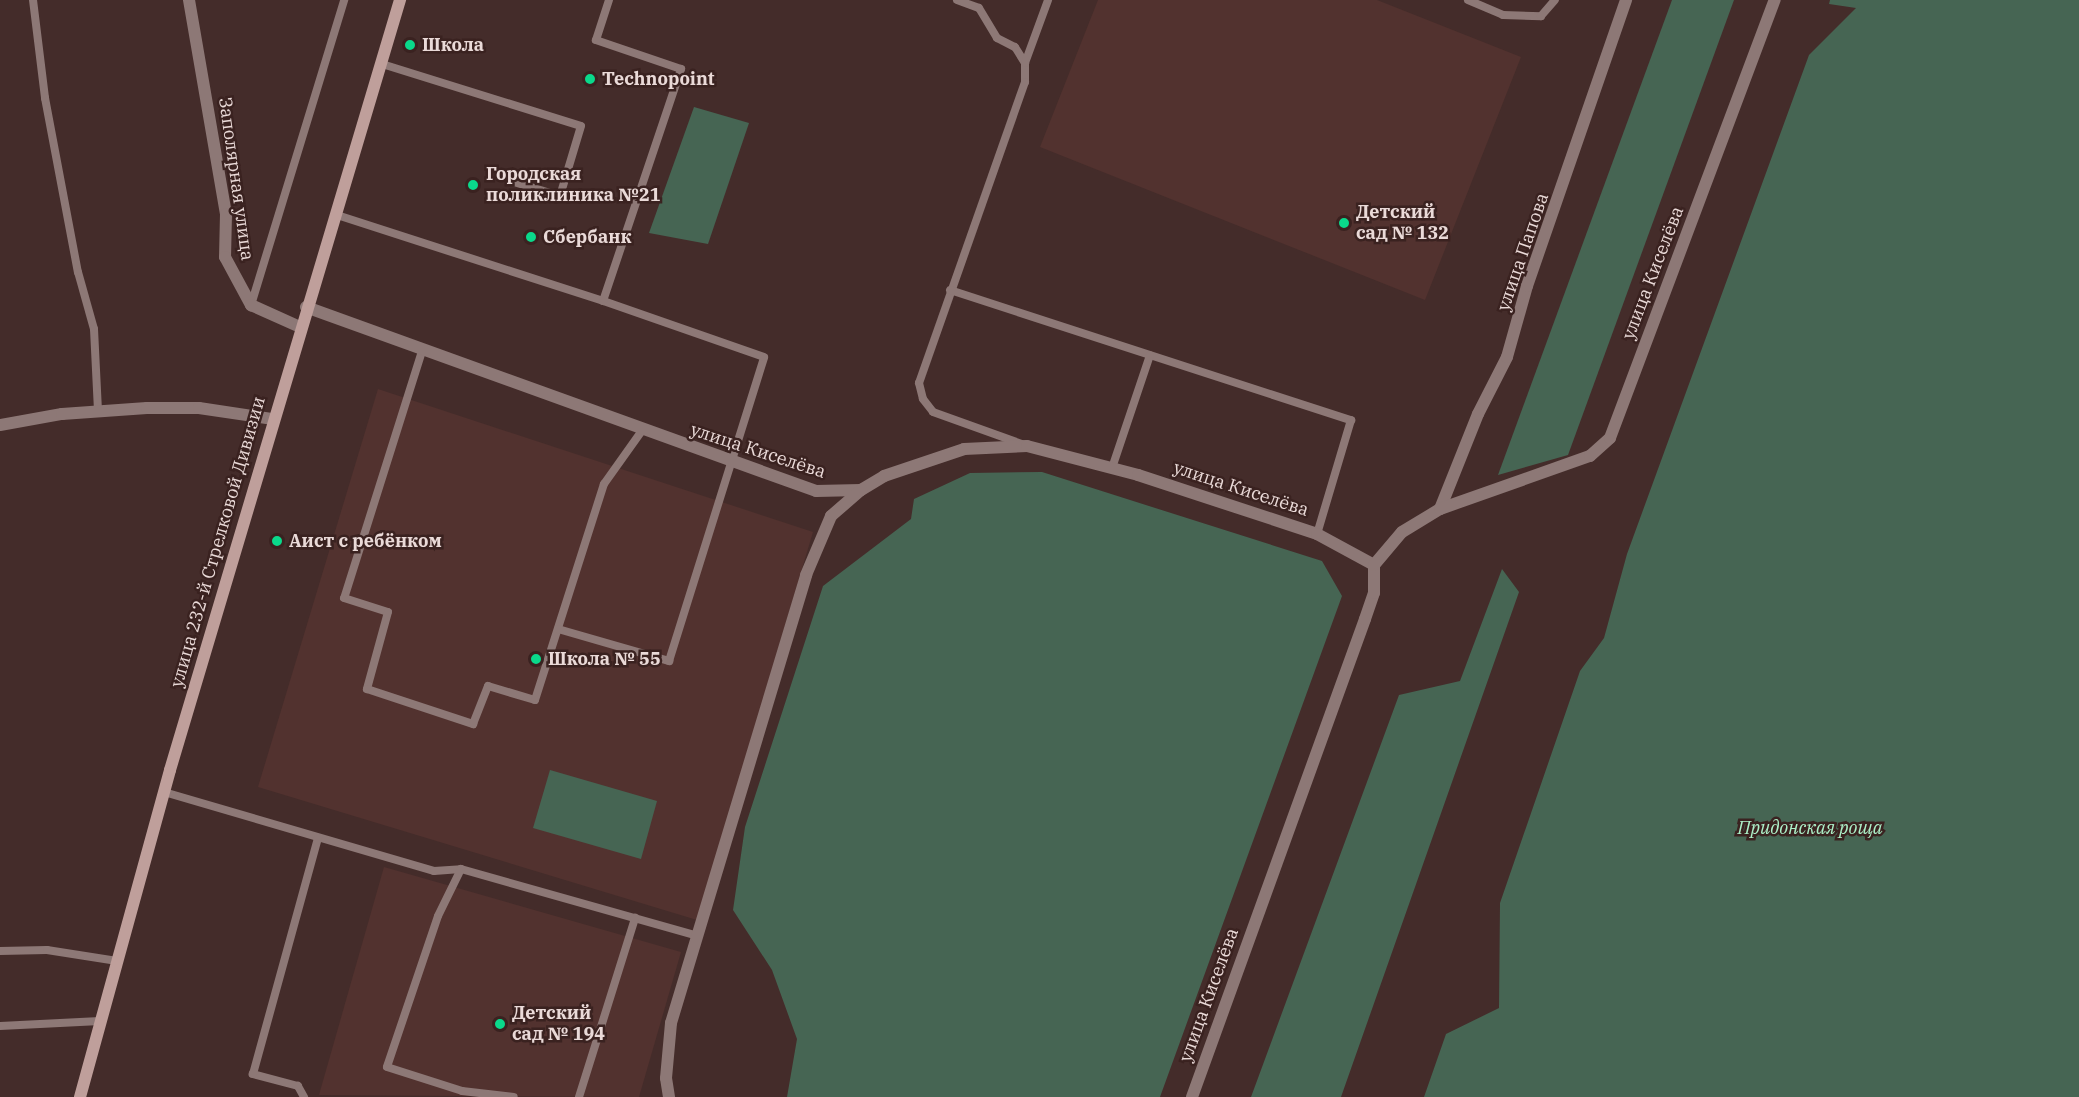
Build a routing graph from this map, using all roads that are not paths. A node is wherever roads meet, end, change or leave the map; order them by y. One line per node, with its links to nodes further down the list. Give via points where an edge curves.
1 (33, 0): 23 (lane, via 45,98 78,272 94,329)
2 (189, 0): 18 (street, Заполярная улица, via 226,214 225,257)
3 (344, 0): 18 (lane)
4 (400, 0): 13 (street, улица 232-й Стрелковой Дивизии)
5 (609, 0): 17 (lane, via 596,40 681,69)
6 (958, 0): 12 (lane, via 979,8 997,38 1014,47)
7 (1048, 0): 12 (lane)
8 (1468, 0): 9 (lane, via 1503,15 1541,16)
9 (1555, 0)
10 (1626, 0): 31 (street, улица Папова, via 1527,286 1507,357 1478,414)
11 (1775, 0): 31 (street, улица Киселёва, via 1610,438 1590,456)
12 (1025, 63): 16 (lane, via 1025,82)
13 (382, 64): 14 (lane, via 581,126 560,196); 15 (street, улица 232-й Стрелковой Дивизии)
14 (511, 181)
15 (337, 215): 17 (lane); 19 (street, улица 232-й Стрелковой Дивизии)
16 (950, 290): 22 (lane); 27 (lane, via 920,382 923,399 933,412)
17 (603, 301): 28 (lane, via 764,357)
18 (251, 305): 20 (street)
19 (306, 307): 20 (street, улица 232-й Стрелковой Дивизии); 21 (street, улица Киселёва)
20 (300, 327): 24 (street, улица 232-й Стрелковой Дивизии)
21 (423, 348): 26 (street, улица Киселёва); 34 (lane, via 344,598 388,612 367,689 473,724 488,686 535,700)
22 (1150, 355): 29 (lane); 32 (lane, via 1351,420)
23 (98, 411): 24 (street, via 199,408); 25 (street)
24 (273, 419): 35 (street, улица 232-й Стрелковой Дивизии)
25 (0, 425)
26 (641, 432): 28 (street, улица Киселёва); 34 (lane, via 604,484)
27 (1027, 446): 29 (street, улица Киселёва); 30 (street, улица Киселёва, via 964,449 884,476)
28 (732, 462): 30 (street, улица Киселёва, via 816,492); 34 (lane, via 669,661)
29 (1112, 468): 32 (street, улица Киселёва)
30 (861, 490): 39 (street, via 831,516 806,575)
31 (1440, 509): 33 (street, улица Киселёва, via 1402,532)
32 (1317, 534): 33 (street, улица Киселёва)
33 (1374, 565): 49 (street, улица Киселёва, via 1374,593)
34 (558, 629)
35 (164, 792): 36 (lane); 41 (street, улица 232-й Стрелковой Дивизии)
36 (318, 838): 37 (lane, via 434,871); 45 (lane, via 253,1074 298,1086)
37 (462, 869): 38 (lane); 46 (lane, via 438,916 387,1067 462,1091)
38 (635, 918): 39 (lane); 47 (lane)
39 (697, 936): 48 (street, via 670,1023 666,1078)
40 (0, 951): 41 (lane, via 46,950)
41 (117, 961): 42 (street, улица 232-й Стрелковой Дивизии)
42 (100, 1021): 43 (lane); 44 (street, улица 232-й Стрелковой Дивизии)
43 (0, 1026)
44 (80, 1097)
45 (304, 1097)
46 (514, 1097)
47 (579, 1097)
48 (669, 1097)
49 (1192, 1097)

